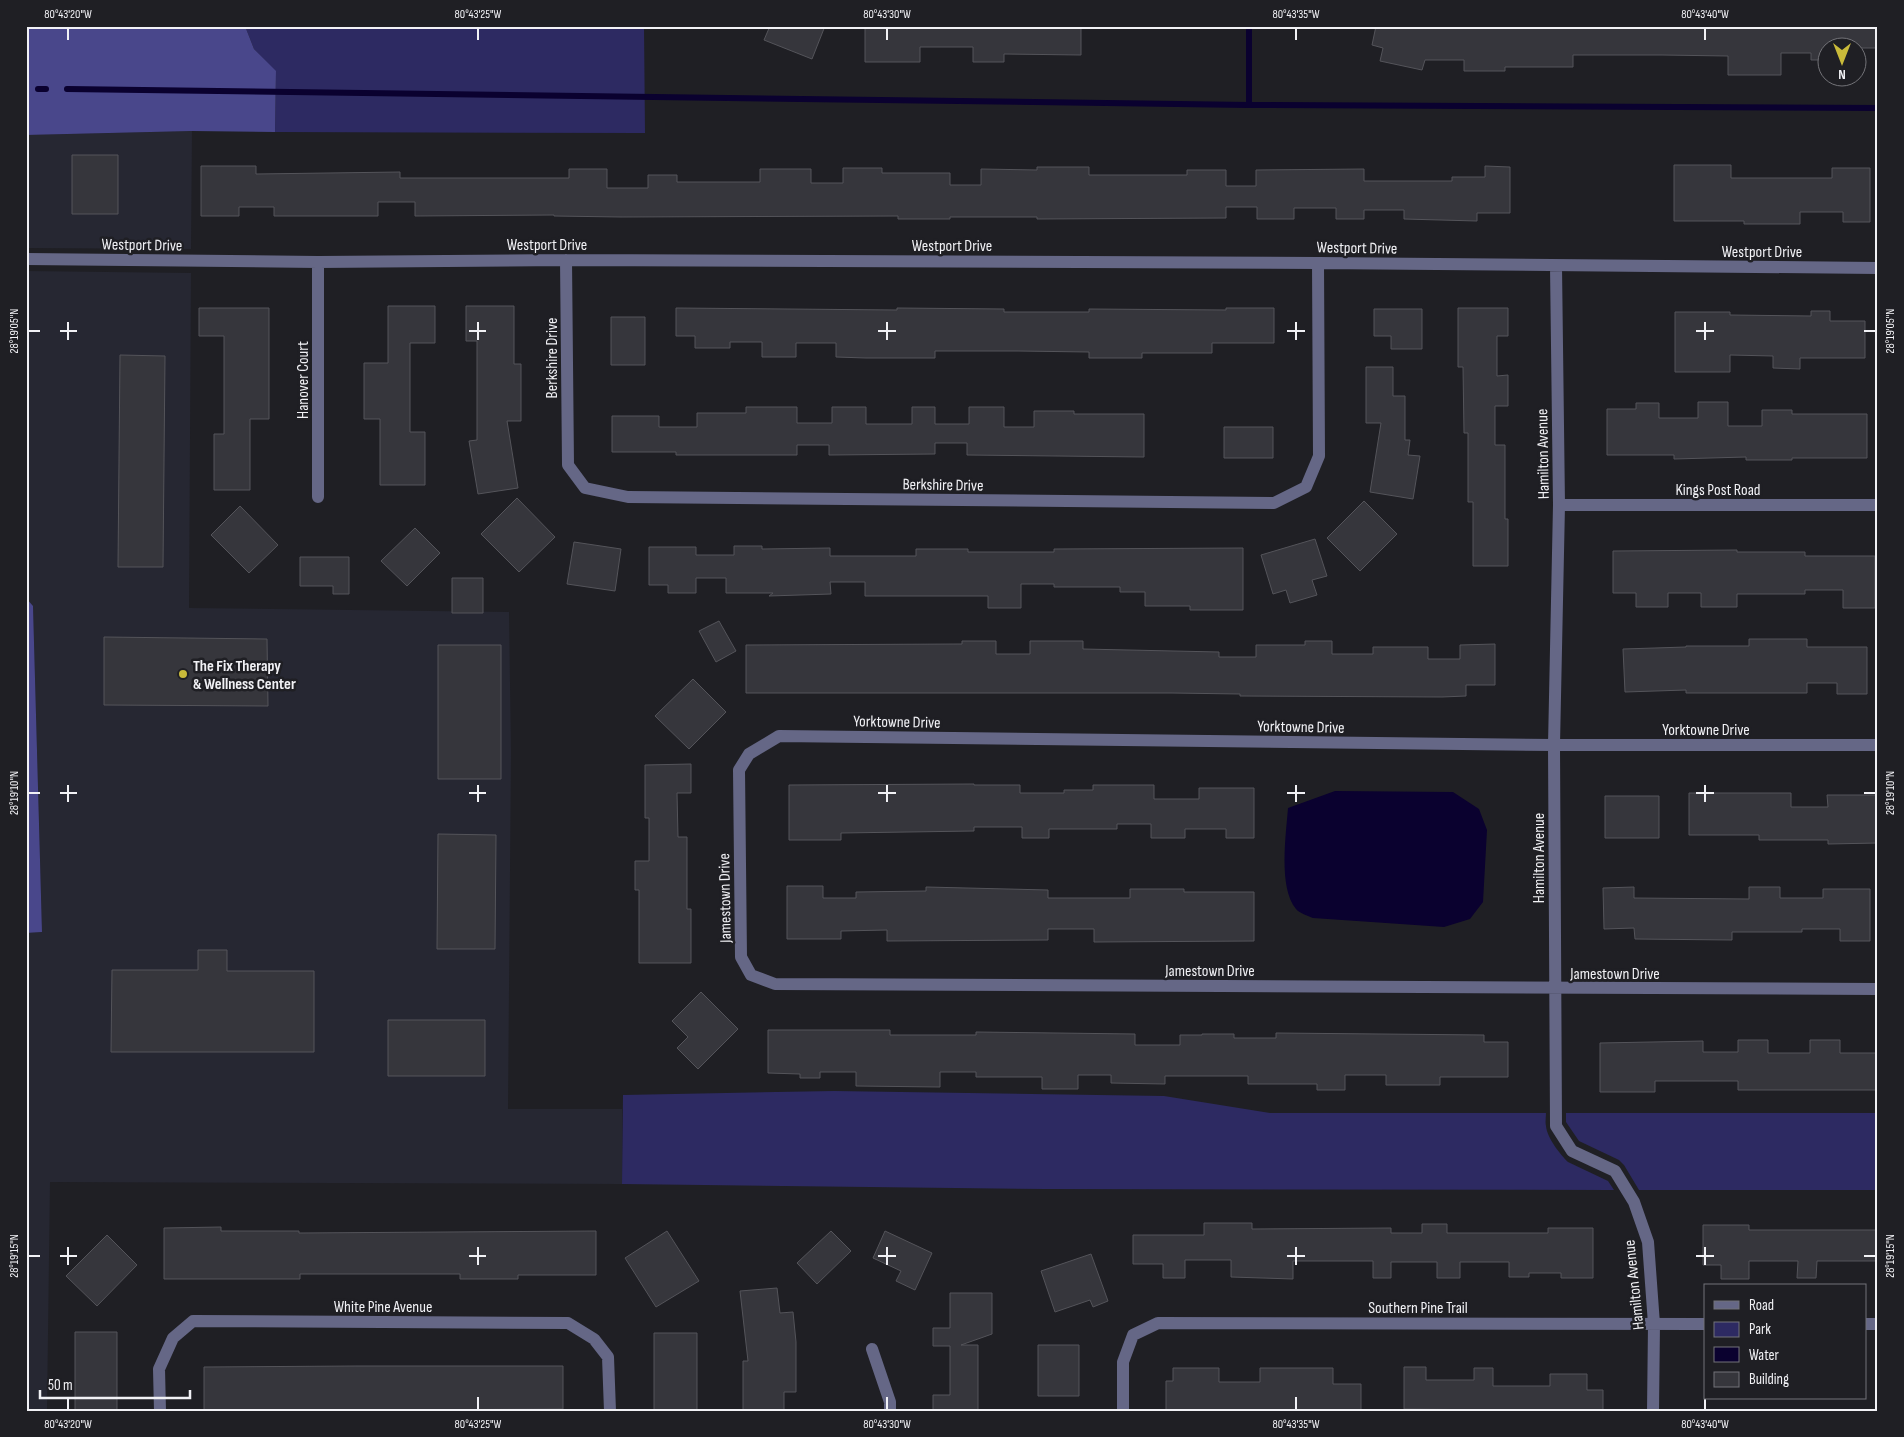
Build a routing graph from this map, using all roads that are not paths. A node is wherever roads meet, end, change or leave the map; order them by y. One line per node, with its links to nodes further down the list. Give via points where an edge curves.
1 (26, 259): 3 (street, Westport Drive)
2 (566, 260): 3 (street, Westport Drive); 4 (street, Westport Drive); 4 (street, Berkshire Drive, via 568,465 584,488 628,497 1264,503 1274,503 1306,487 1319,456)
3 (318, 262): 7 (street, Hanover Court)
4 (1318, 262): 5 (street, Westport Drive)
5 (1556, 266): 6 (street, Westport Drive); 8 (street, Hamilton Avenue)
6 (1878, 268)
7 (318, 497)
8 (1558, 505): 9 (street, Kings Post Road); 10 (street, Hamilton Avenue)
9 (1878, 505)
10 (1554, 745): 11 (street, Yorktowne Drive); 12 (street, Yorktowne Drive, via 779,736 749,754); 13 (street, Hamilton Avenue)
11 (1878, 745)
12 (739, 770): 13 (street, Jamestown Drive, via 741,957 751,975 775,984)
13 (1555, 989): 14 (street, Jamestown Drive); 15 (street, Hamilton Avenue, via 1556,1126 1572,1151 1615,1172 1634,1202 1648,1242)
14 (1878, 989)
15 (1654, 1324): 16 (street, Southern Pine Trail); 21 (street, Southern Pine Trail, via 1158,1323 1133,1335 1123,1362); 22 (street, Hamilton Avenue)
16 (1704, 1324)
17 (872, 1349): 20 (street, via 890,1402)
18 (160, 1411): 19 (street, White Pine Avenue, via 159,1368 173,1338 193,1321 568,1323 594,1339 608,1357)
19 (610, 1411)
20 (890, 1411)
21 (1123, 1411)
22 (1653, 1411)

